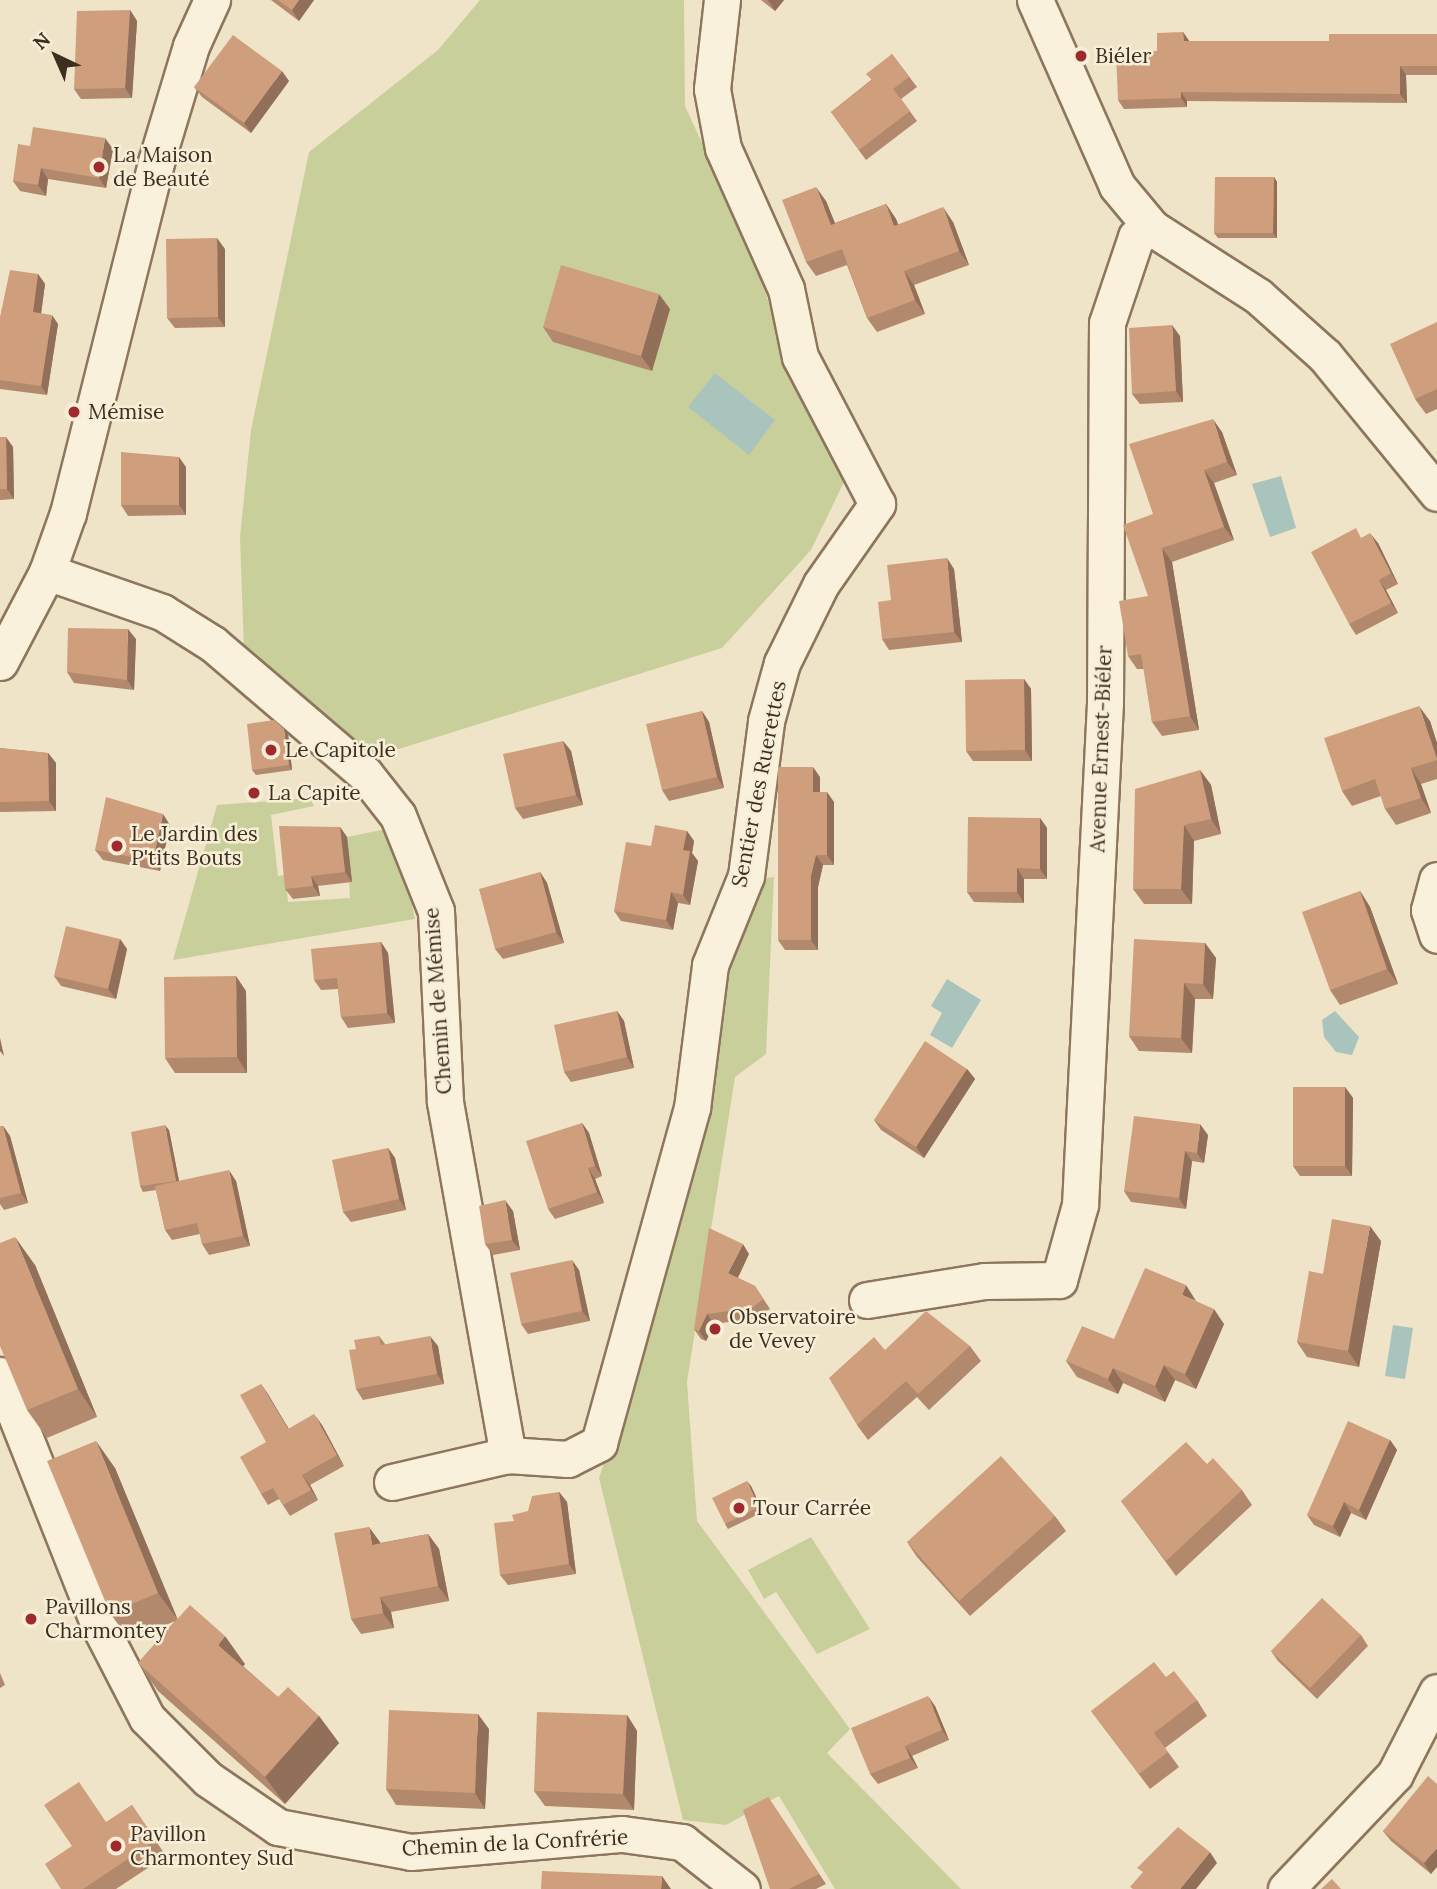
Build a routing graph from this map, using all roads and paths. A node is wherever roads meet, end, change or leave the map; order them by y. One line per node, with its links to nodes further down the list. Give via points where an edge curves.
1 (212, 0): 6 (street, via 191,46 156,162 91,427)
2 (722, 0): 12 (street, Sentier des Ruerettes, via 712,89 723,148 786,289 800,357 877,504 821,584 782,663 766,721 746,876 710,965 692,1108 599,1443 568,1459)
3 (1035, 0): 4 (street, via 1099,153)
4 (1152, 228): 5 (street, via 1258,296 1325,356); 10 (street, Avenue Ernest-Biéler, via 1136,237 1107,323 1105,703 1090,1106 1080,1205 1059,1280 984,1281)
5 (1437, 493)
6 (47, 572): 7 (street); 12 (street, Chemin de Mémise, via 162,612 213,644 365,774 398,816 436,911 445,1102)
7 (0, 662)
8 (1437, 880): 9 (street, via 1429,910)
9 (1437, 935)
10 (867, 1300)
11 (0, 1375): 15 (street, Chemin de la Confrérie, via 100,1627 147,1718 208,1779 278,1827 411,1852 622,1834 682,1842)
12 (508, 1455): 13 (street)
13 (392, 1482)
14 (1437, 1692): 16 (street, via 1395,1774)
15 (740, 1887)
16 (1286, 1889)

